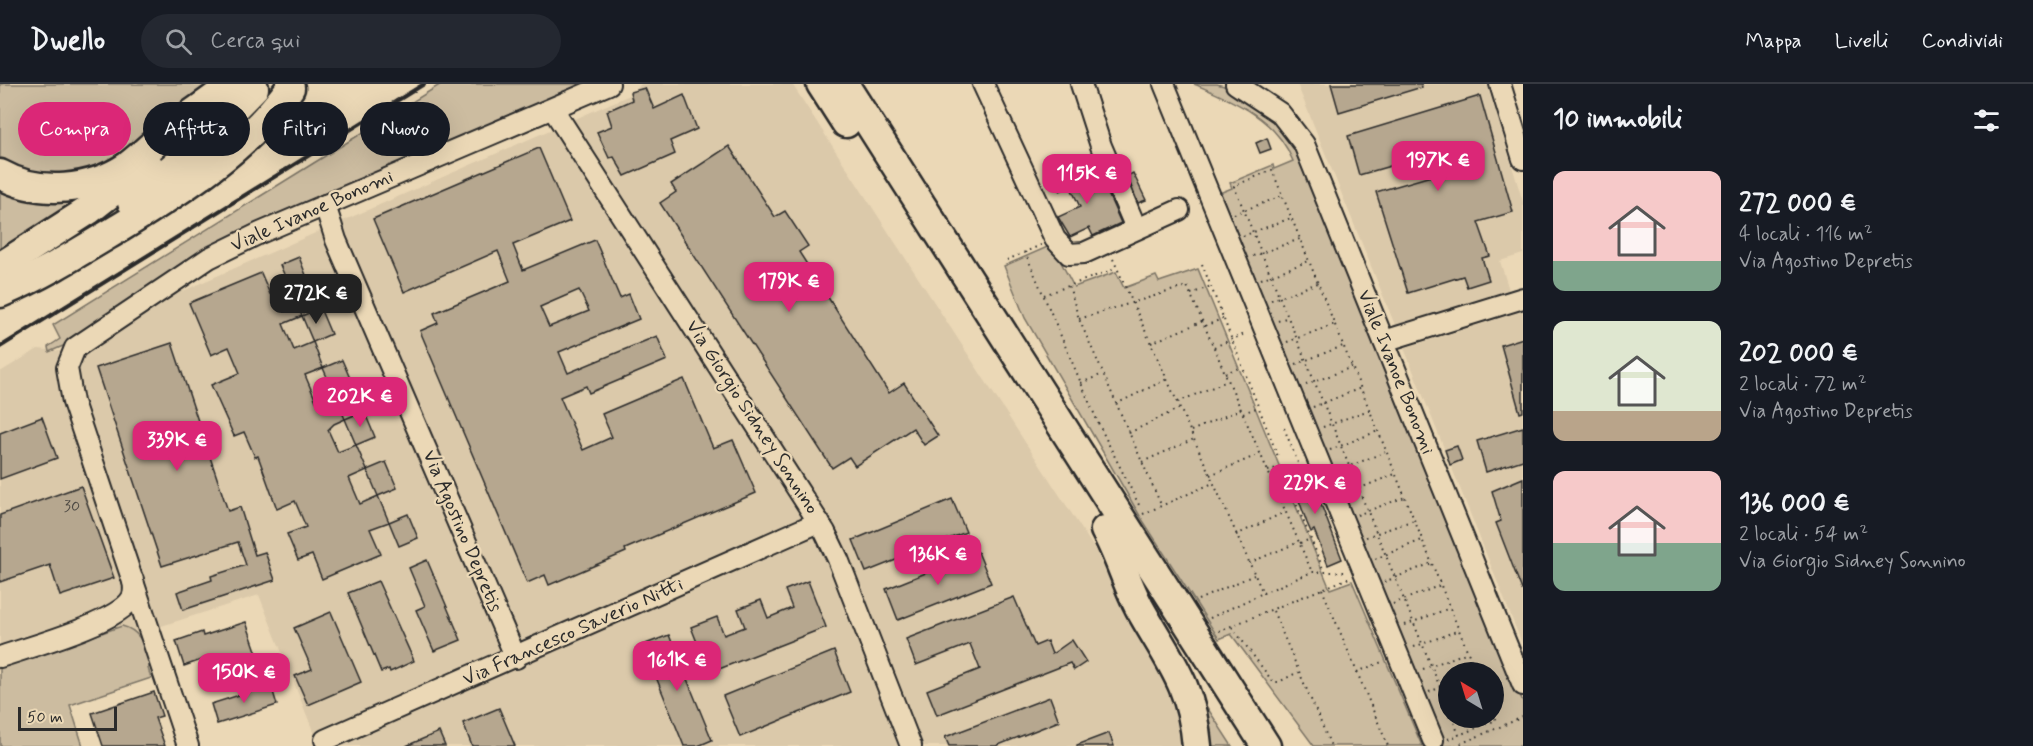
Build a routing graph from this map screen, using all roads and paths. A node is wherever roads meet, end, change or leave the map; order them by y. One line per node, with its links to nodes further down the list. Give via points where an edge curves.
1 (609, 84): 11 (street, Viale Ivanoe Bonomi)
2 (821, 84): 106 (highway)
3 (844, 84): 158 (highway)
4 (984, 84): 23 (street)
5 (1081, 84): 21 (street, via 1101,146)
6 (1164, 84): 20 (street)
7 (1236, 84): 53 (street, Viale Ivanoe Bonomi, via 1275,109 1301,139)
8 (1500, 84): 12 (street)
9 (242, 87): 14 (highway, via 191,113 134,161 106,177 79,186 52,188 20,183); 33 (highway, via 113,193); 40 (highway, via 207,138 147,191)
10 (296, 88): 40 (highway, via 230,152 178,192 53,268)
11 (553, 109): 16 (street, Viale Ivanoe Bonomi); 105 (street, Via Giorgio Sidney Sonnino)
12 (1518, 128): 13 (street)
13 (1523, 159)
14 (0, 174)
15 (1282, 196): 18 (path); 18 (path, via 1272,170 1234,186); 19 (path)
16 (325, 205): 120 (street, Viale Ivanoe Bonomi, via 246,239 197,266 88,336 69,358 71,392); 141 (street, Via Agostino Depretis, via 336,240)
17 (1179, 210): 21 (street)
18 (1244, 210): 20 (path); 22 (path)
19 (1291, 218): 22 (path); 24 (path)
20 (1219, 219): 26 (street)
21 (1136, 228): 25 (street)
22 (1253, 232): 26 (path); 28 (path)
23 (1055, 239): 25 (street, via 1074,255); 27 (path)
24 (1300, 239): 28 (path); 30 (path)
25 (1106, 242): 34 (path)
26 (1228, 242): 31 (street)
27 (1024, 252): 29 (path); 42 (path)
28 (1262, 253): 31 (path); 35 (path)
29 (1006, 260)
30 (1309, 261): 35 (path); 36 (path)
31 (1236, 263): 37 (street)
32 (1202, 264): 39 (path)
33 (0, 267)
34 (1117, 268): 38 (path); 45 (path)
35 (1271, 275): 37 (path); 43 (path)
36 (1318, 283): 43 (path); 50 (path)
37 (1245, 284): 46 (street)
38 (1069, 286): 42 (path); 48 (path)
39 (1211, 286): 41 (path); 47 (path)
40 (0, 291)
41 (1191, 294): 45 (path, via 1187,286); 49 (path)
42 (1044, 295): 66 (path)
43 (1280, 297): 46 (path); 52 (path)
44 (1523, 298): 53 (street)
45 (1132, 302): 48 (path); 54 (path)
46 (1254, 306): 56 (street)
47 (1224, 318): 51 (path); 58 (path)
48 (1079, 319): 62 (path)
49 (1203, 321): 51 (path); 54 (path)
50 (1335, 324): 52 (path); 55 (path)
51 (1205, 326): 61 (path)
52 (1297, 339): 56 (path); 57 (path)
53 (1384, 341): 148 (street, Viale Ivanoe Bonomi)
54 (1152, 343): 63 (path)
55 (1343, 346): 57 (path); 59 (path)
56 (1271, 348): 60 (street)
57 (1306, 360): 60 (path); 65 (path)
58 (1243, 366): 61 (path); 72 (path)
59 (1352, 367): 65 (path); 67 (path)
60 (1280, 370): 68 (street)
61 (1225, 373): 64 (path)
62 (1103, 374): 66 (path); 71 (path)
63 (1167, 379): 69 (path); 71 (path)
64 (1228, 381): 69 (path); 74 (path)
65 (1315, 382): 68 (path); 70 (path)
66 (1081, 383): 100 (path, via 1144,515)
67 (1361, 388): 70 (path); 75 (path)
68 (1289, 392): 76 (street)
69 (1178, 402): 73 (path)
70 (1323, 403): 76 (path); 78 (path)
71 (1116, 404): 82 (path)
72 (1259, 407): 77 (path); 88 (path)
73 (1180, 408): 80 (path); 82 (path)
74 (1241, 410): 77 (path); 80 (path)
75 (1369, 410): 78 (path); 81 (path)
76 (1297, 412): 83 (street)
77 (1243, 414): 87 (path)
78 (1332, 424): 83 (path); 85 (path)
79 (1284, 428): 90 (path)
80 (1191, 431): 84 (path)
81 (1378, 431): 85 (path); 86 (path)
82 (1129, 433): 89 (path)
83 (1306, 434): 90 (street)
84 (1194, 439): 89 (path); 95 (path)
85 (1341, 446): 90 (path); 91 (path)
86 (1386, 452): 91 (path); 94 (path)
87 (1260, 454): 92 (path); 95 (path)
88 (1279, 459)
89 (1142, 462): 100 (path)
90 (1314, 465): 91 (path); 93 (path); 99 (street)
91 (1350, 467): 97 (path)
92 (1268, 471): 93 (path, via 1279,467); 102 (path)
93 (1284, 473): 109 (path)
94 (1395, 474): 97 (path); 98 (path)
95 (1210, 475): 96 (path)
96 (1213, 483): 100 (path); 108 (path)
97 (1359, 489): 99 (path); 101 (path)
98 (1405, 496): 101 (path); 104 (path)
99 (1333, 499): 103 (street)
100 (1162, 507)
101 (1368, 511): 103 (path); 107 (path)
102 (1286, 512): 108 (path); 111 (path)
103 (1342, 520): 112 (street)
104 (1414, 520): 107 (path); 110 (path)
105 (819, 522): 141 (street, Via Francesco Saverio Nitti); 155 (street, Via Giorgio Sidney Sonnino, via 838,559)
106 (1105, 530): 156 (highway, via 1139,606 1182,680 1193,714); 157 (highway)
107 (1377, 533): 112 (path); 119 (path)
108 (1236, 535): 113 (path)
109 (1311, 539): 111 (path); 116 (path)
110 (1422, 540): 114 (path); 118 (path)
111 (1299, 543): 113 (path); 115 (path)
112 (1351, 543): 118 (street)
113 (1249, 563): 117 (path)
114 (1432, 563): 119 (path); 121 (path)
115 (1312, 572): 116 (path); 123 (path)
116 (1325, 572): 118 (path)
117 (1254, 575): 123 (path); 125 (path)
118 (1364, 575): 119 (path); 122 (path); 127 (street)
119 (1395, 578): 124 (path)
120 (133, 580): 130 (street, via 129,602); 136 (street)
121 (1441, 585): 124 (path); 126 (path)
122 (1322, 589): 128 (path); 145 (path)
123 (1263, 593): 129 (path)
124 (1404, 599): 127 (path); 131 (path)
125 (1198, 600)
126 (1450, 608): 131 (path); 134 (path)
127 (1378, 609): 135 (street)
128 (1272, 610): 132 (path); 144 (path)
129 (1210, 618)
130 (100, 621): 136 (street, via 133,620 146,628); 140 (street)
131 (1413, 622): 135 (path); 137 (path)
132 (1232, 627): 133 (path); 144 (path, via 1273,682)
133 (1224, 630)
134 (1459, 630): 137 (path); 138 (path)
135 (1388, 632): 139 (street)
136 (153, 640): 154 (street)
137 (1422, 644): 139 (path); 143 (path)
138 (1468, 651): 142 (path); 143 (path)
139 (1397, 655): 145 (path); 146 (street)
140 (0, 657)
141 (516, 658): 152 (street, Via Francesco Saverio Nitti)
142 (1472, 662)
143 (1431, 666): 146 (path); 147 (path)
144 (1299, 672): 159 (path)
145 (1357, 672): 160 (path)
146 (1406, 676): 153 (street)
147 (1438, 683)
148 (1523, 685)
149 (1523, 717): 161 (path)
150 (1457, 728): 151 (path, via 1460,735)
151 (1477, 728)
152 (325, 740)
153 (1433, 740)
154 (188, 746)
155 (911, 746)
156 (1197, 746)
157 (1243, 746)
158 (1266, 746)
159 (1331, 746)
160 (1388, 746)
161 (1455, 746)

